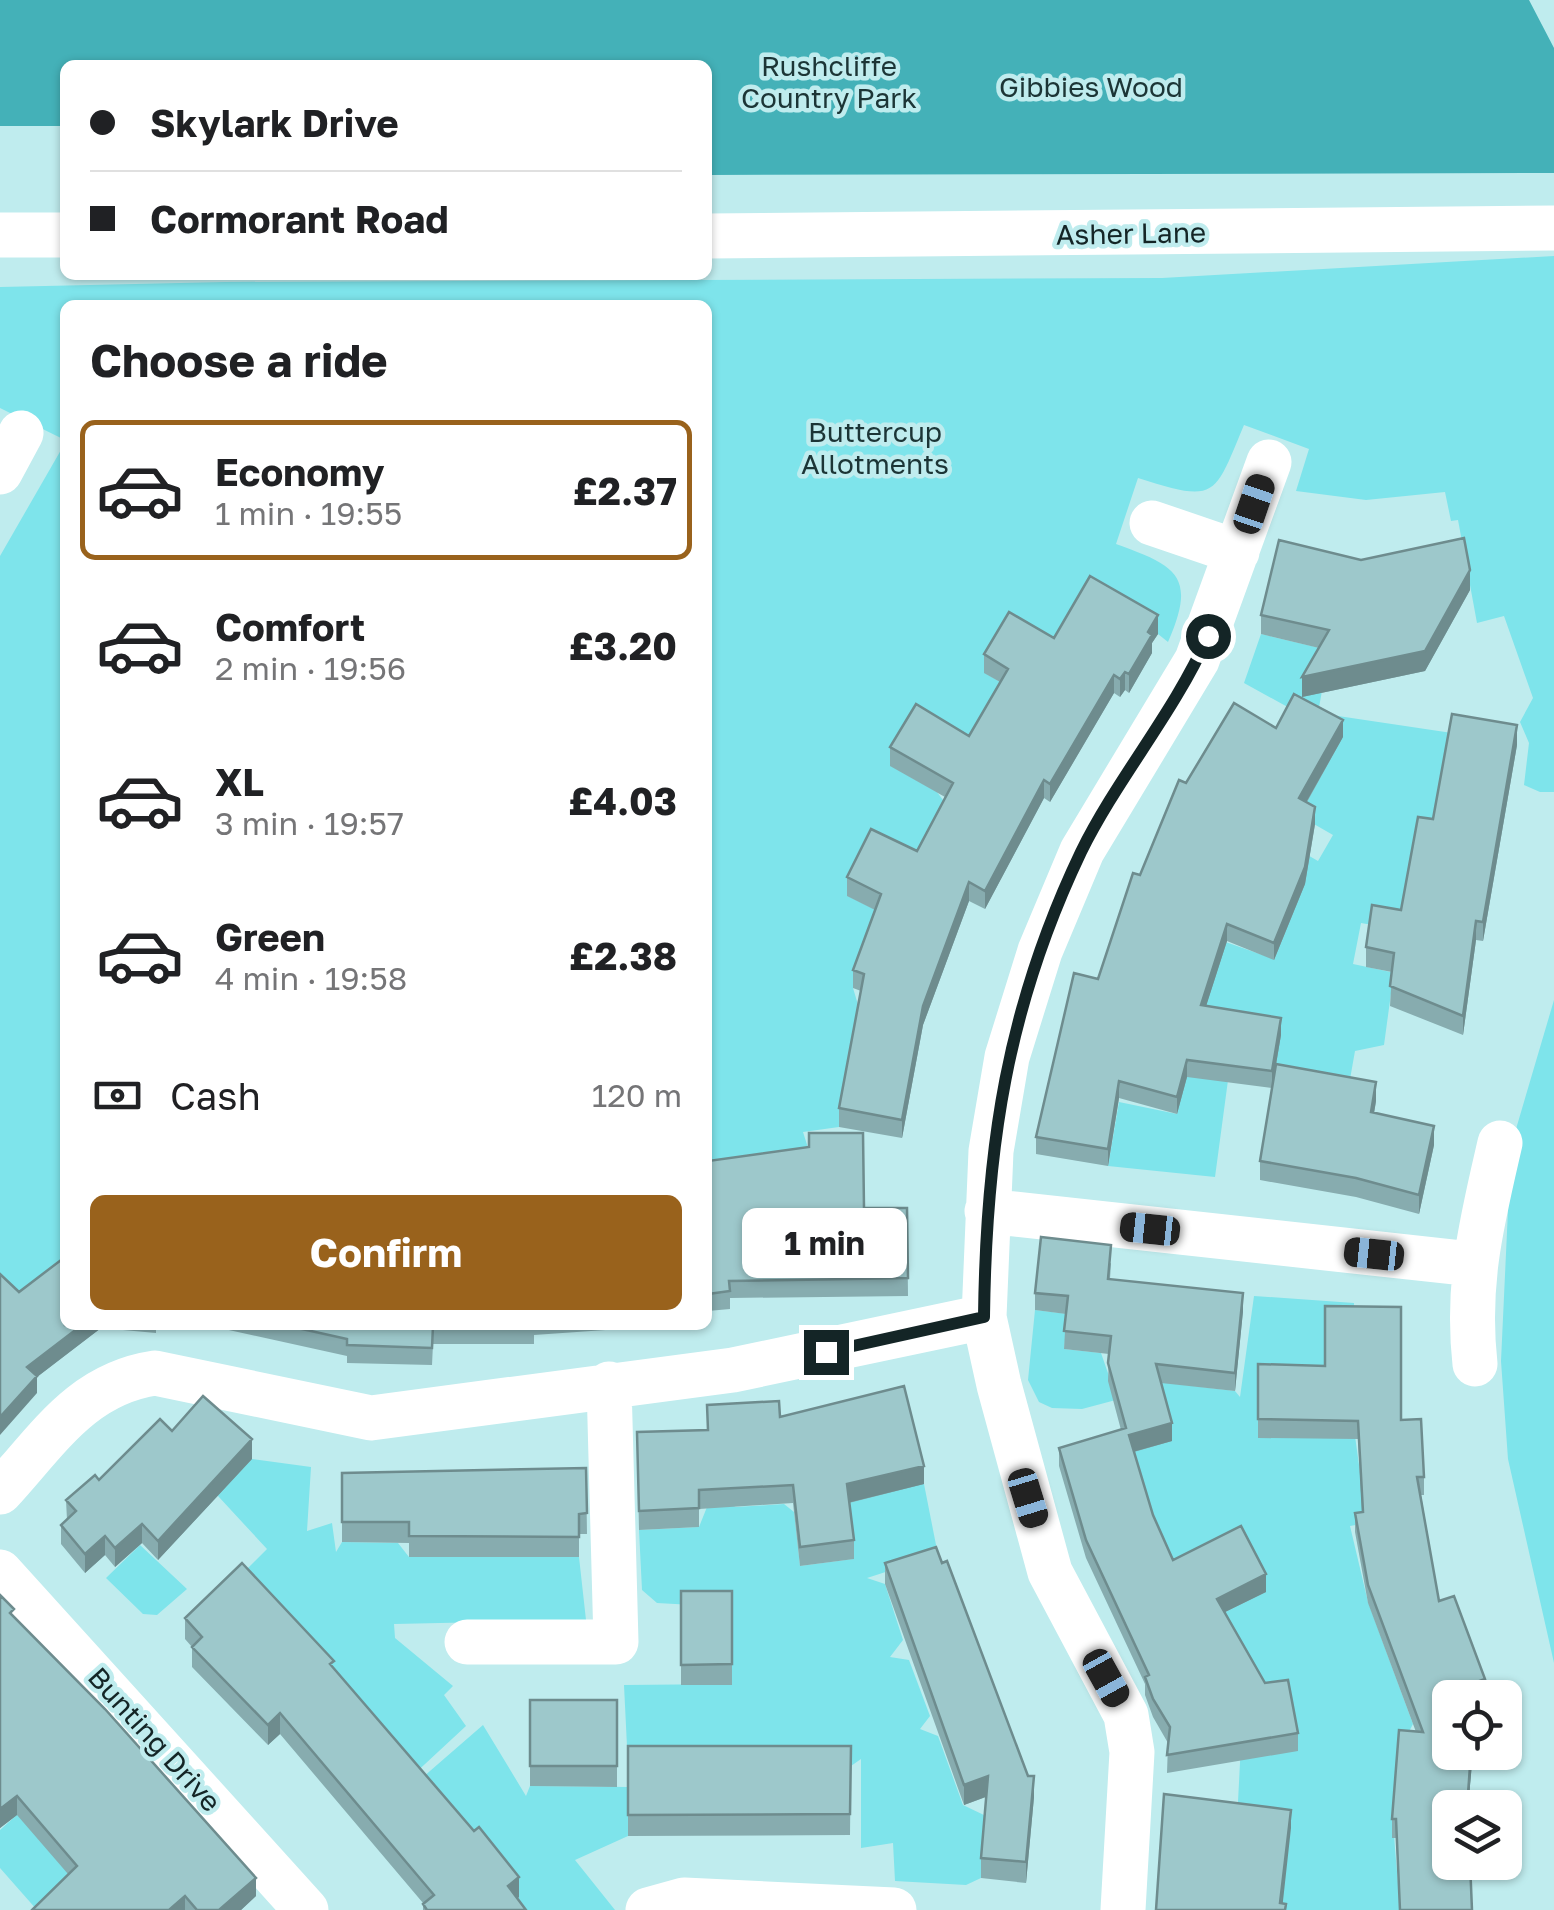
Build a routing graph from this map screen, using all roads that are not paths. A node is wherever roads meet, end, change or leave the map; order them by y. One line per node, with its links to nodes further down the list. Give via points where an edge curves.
1 (1554, 228): 4 (street, Asher Lane)
2 (0, 235): 3 (street)
3 (60, 235)
4 (712, 236)
5 (21, 433): 7 (street)
6 (1268, 462): 9 (street)
7 (0, 472)
8 (1152, 522): 9 (street)
9 (1237, 552): 11 (street, via 1198,660 1082,851 1040,951 1006,1057)
10 (1500, 1143): 12 (street)
11 (986, 1211): 12 (street); 13 (street)
12 (1472, 1264): 14 (street)
13 (984, 1317): 15 (street, via 732,1370); 22 (street, via 1050,1572 1126,1715 1132,1752)
14 (1475, 1364)
15 (609, 1384): 16 (street, via 371,1418 154,1373 120,1378 92,1394); 18 (street, via 616,1642)
16 (0, 1492)
17 (0, 1572): 19 (street, Bunting Drive)
18 (467, 1642)
19 (306, 1910)
20 (648, 1910): 21 (street, via 684,1900)
21 (894, 1910)
22 (1123, 1910)

